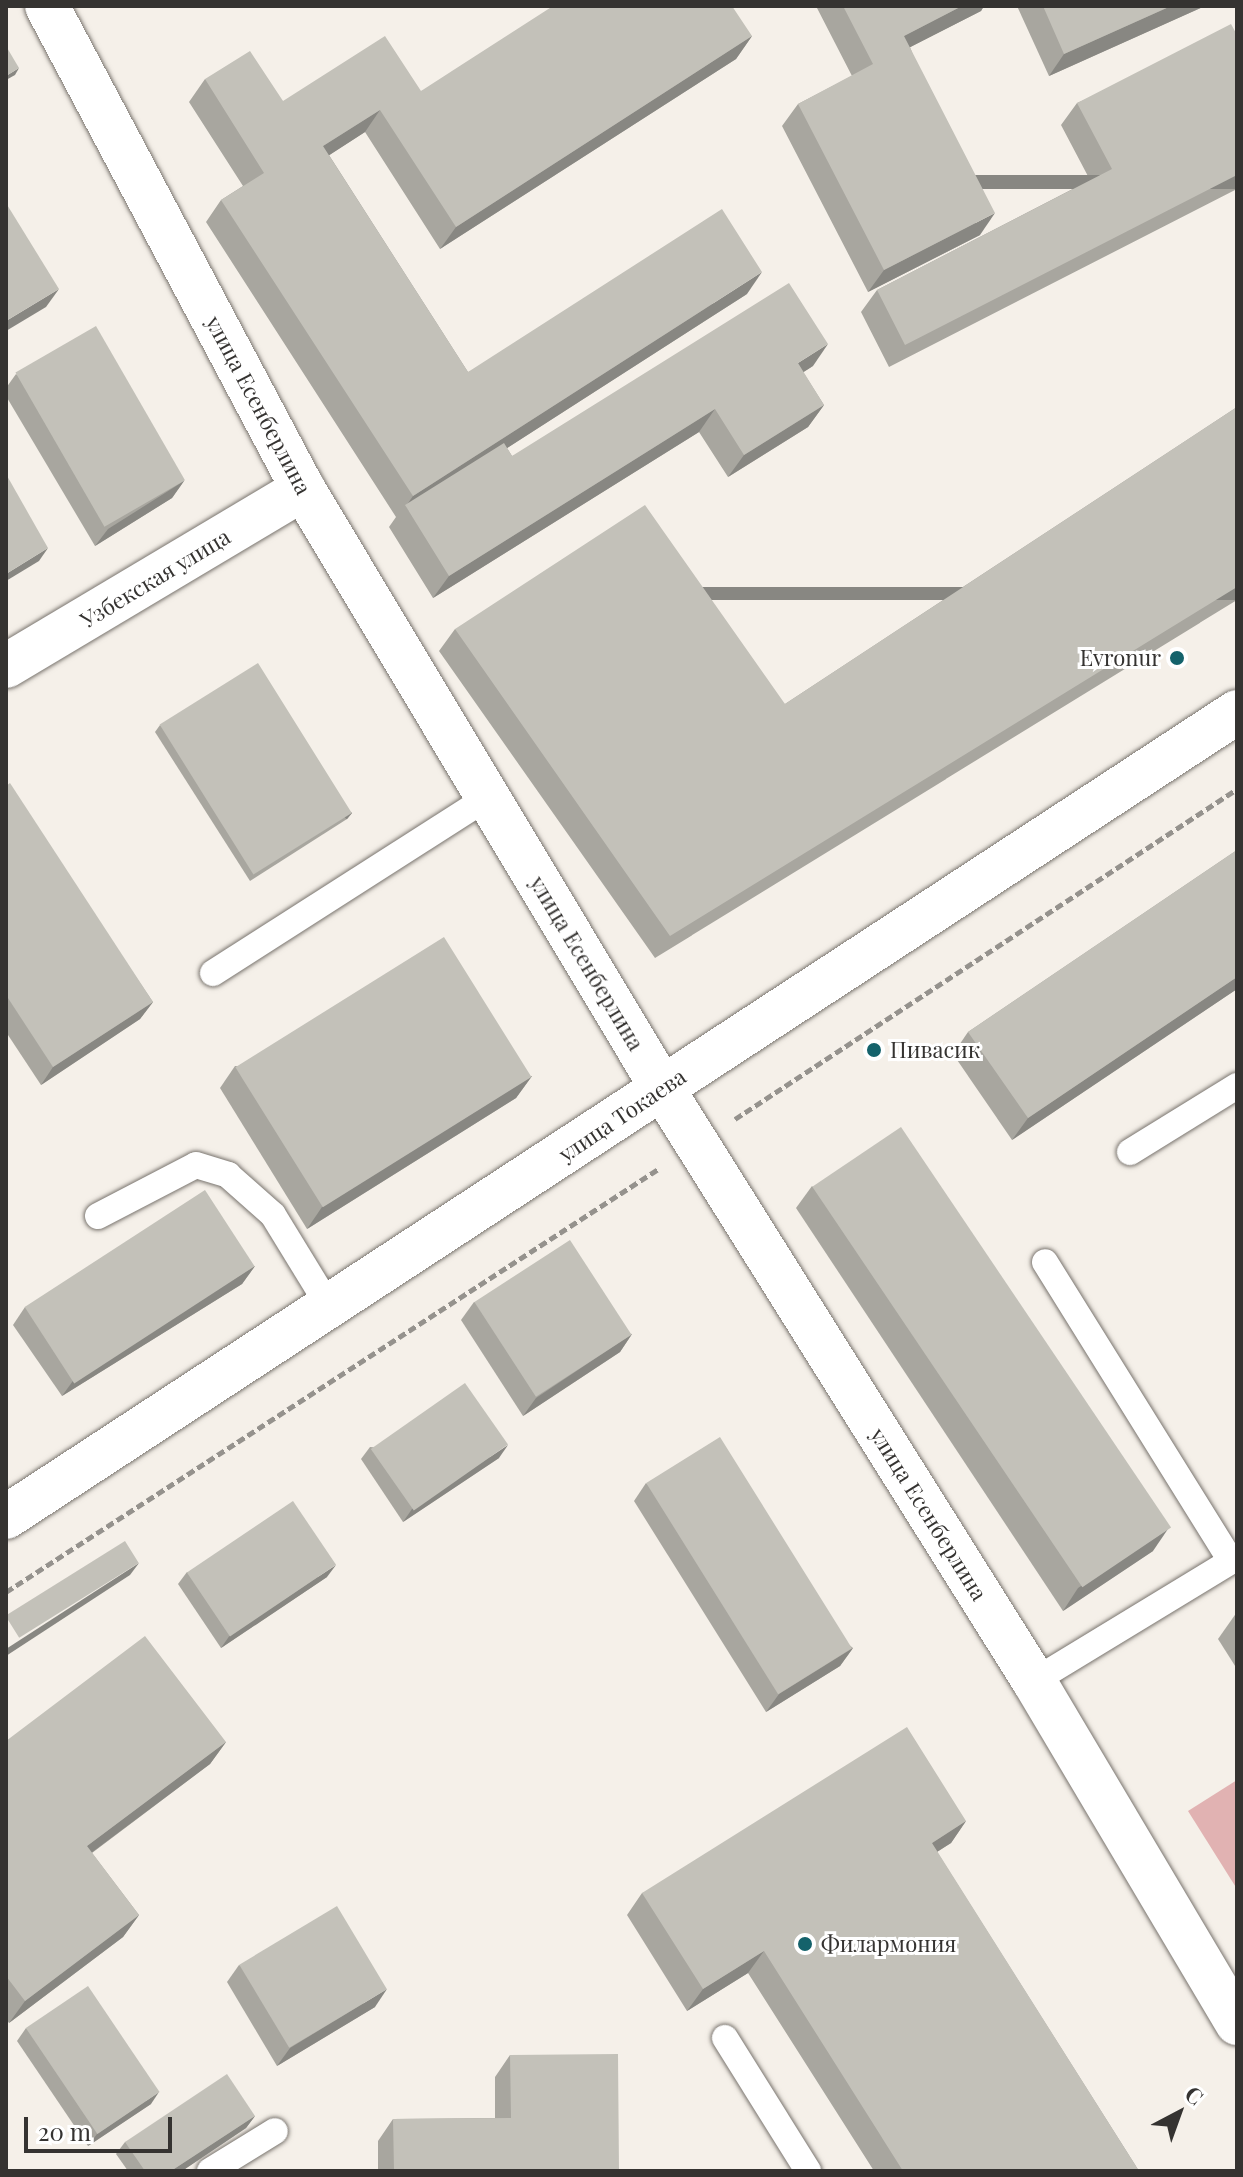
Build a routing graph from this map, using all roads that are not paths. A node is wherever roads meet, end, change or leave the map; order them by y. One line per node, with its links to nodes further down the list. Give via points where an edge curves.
1 (47, 6): 2 (street, улица Есенберлина)
2 (303, 489): 3 (street, Узбекская улица); 5 (street, улица Есенберлина)
3 (6, 666)
4 (1237, 712): 8 (street, улица Токаева)
5 (488, 797): 6 (lane); 8 (street, улица Есенберлина)
6 (213, 973)
7 (1237, 1086): 9 (lane)
8 (662, 1088): 12 (street, улица Токаева); 15 (street, улица Есенберлина)
9 (1130, 1152)
10 (98, 1216): 12 (lane, via 196,1165 228,1175 273,1215)
11 (1045, 1262): 14 (lane)
12 (330, 1308): 13 (street, улица Токаева)
13 (6, 1517)
14 (1234, 1559): 15 (lane)
15 (1034, 1681): 16 (street, улица Есенберлина)
16 (1237, 2023)
17 (725, 2038): 20 (lane)
18 (275, 2131): 19 (lane)
19 (210, 2171)
20 (808, 2171)

